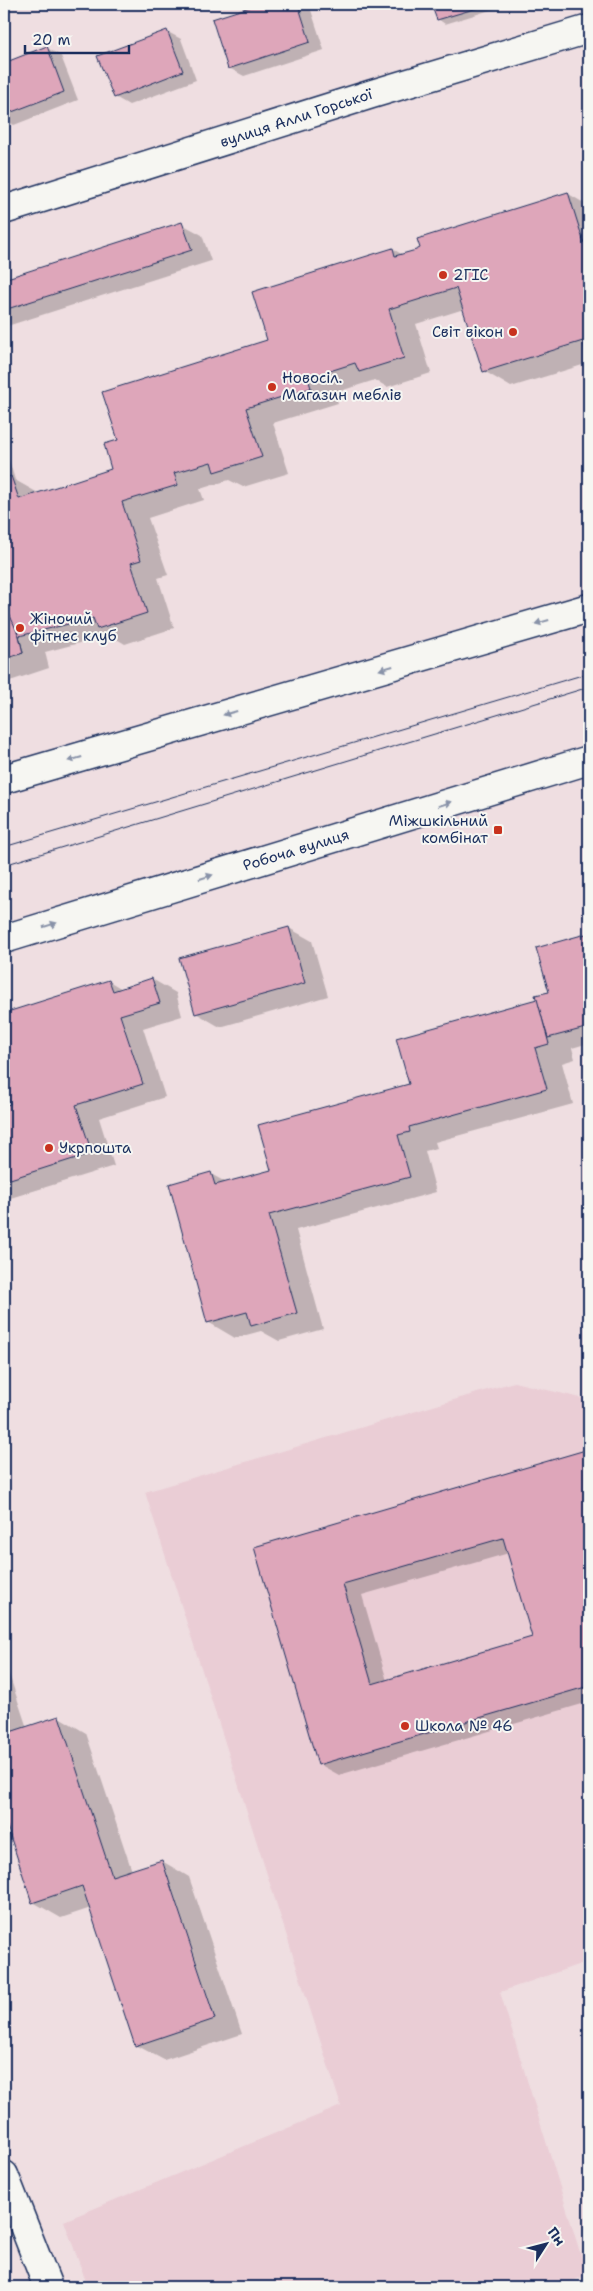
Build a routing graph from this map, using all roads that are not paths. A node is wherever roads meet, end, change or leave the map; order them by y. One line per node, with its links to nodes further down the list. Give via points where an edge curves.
1 (589, 29): 2 (main road, вулиця Алли Горської)
2 (4, 210)
3 (589, 608): 5 (main road, one-way to 5)
4 (589, 760): 6 (main road, Робоча вулиця, one-way to 4)
5 (4, 779)
6 (4, 940)
7 (4, 2176): 8 (main road)
8 (48, 2287)

